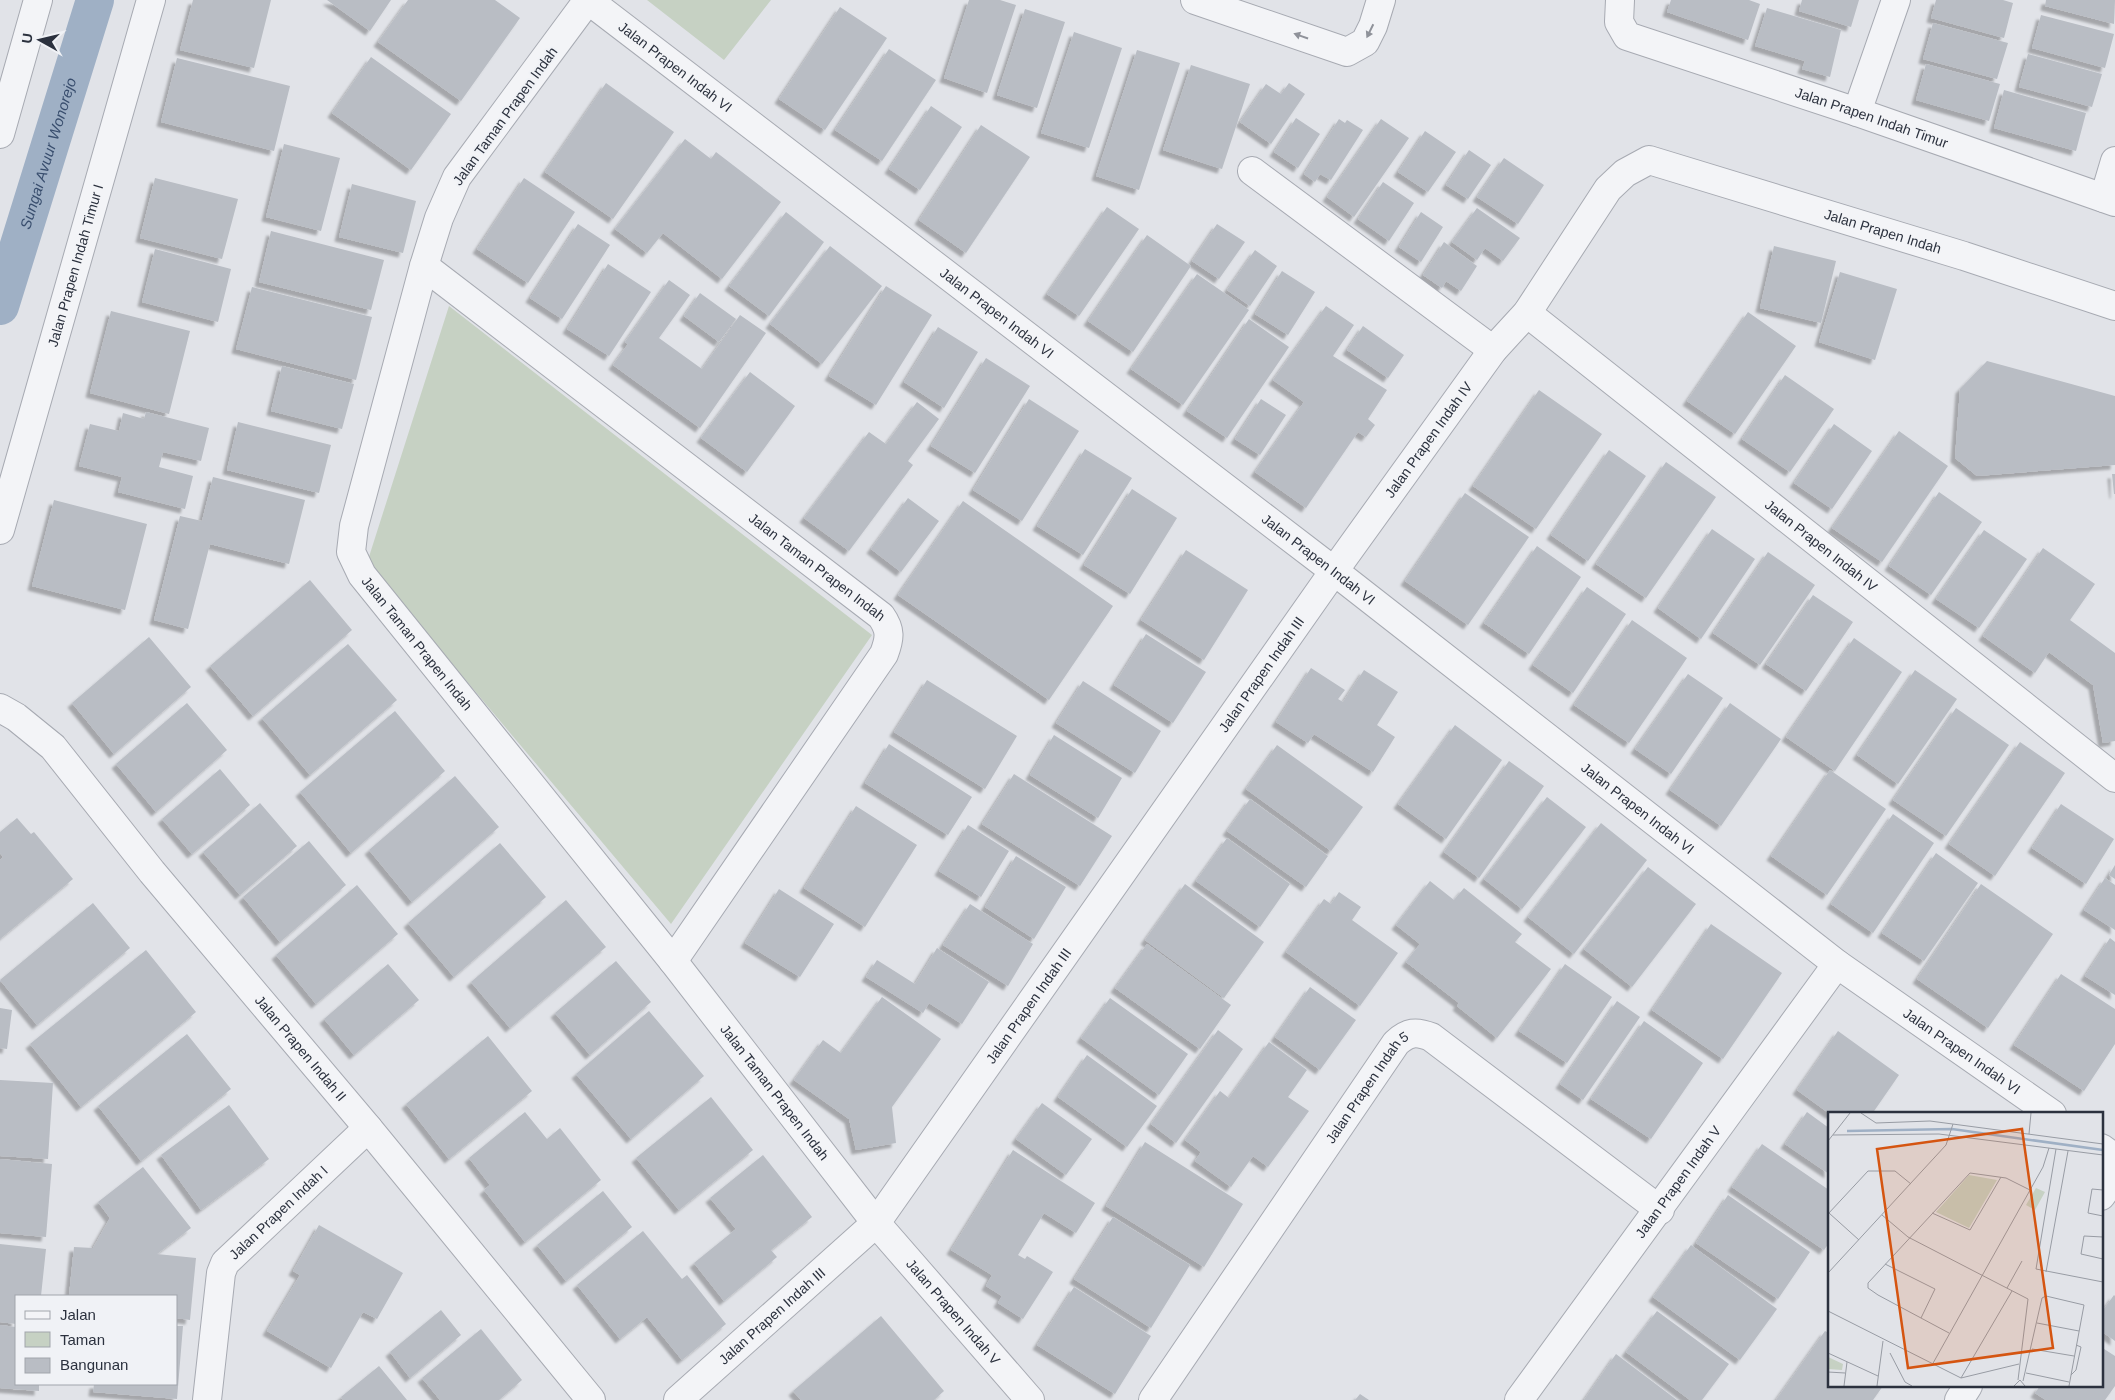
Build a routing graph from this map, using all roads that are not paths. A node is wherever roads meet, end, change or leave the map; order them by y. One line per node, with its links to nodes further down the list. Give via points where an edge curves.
1 (38, 0): 9 (street)
2 (151, 0): 18 (street, Jalan Prapen Indah Timur I)
3 (588, 0): 14 (street, Jalan Taman Prapen Indah, via 457,178 439,218); 19 (street, Jalan Prapen Indah VI)
4 (1195, 0): 5 (street, one-way to 4, via 1364,42 1347,52)
5 (1381, 0)
6 (1620, 0): 8 (street, Jalan Prapen Indah Timur, via 1619,22 1627,36)
7 (1896, 0): 8 (street)
8 (1857, 112): 13 (street, Jalan Prapen Indah Timur)
9 (0, 134)
10 (1649, 160): 15 (street, Jalan Prapen Indah, via 1964,256); 16 (street, Jalan Prapen Indah IV, via 1625,173 1608,189)
11 (2115, 161): 13 (street)
12 (1252, 171): 17 (street)
13 (2109, 200)
14 (424, 266): 22 (street, Jalan Taman Prapen Indah, via 354,526 351,552 362,575); 22 (street, Jalan Taman Prapen Indah, via 881,616 888,626 889,639 884,654)
15 (2115, 306)
16 (1527, 313): 17 (street, Jalan Prapen Indah IV); 21 (street, Jalan Prapen Indah IV)
17 (1493, 350): 19 (street, Jalan Prapen Indah IV)
18 (0, 530)
19 (1334, 571): 23 (street, Jalan Prapen Indah VI); 31 (street, Jalan Prapen Indah III)
20 (0, 708): 25 (street, Jalan Prapen Indah II, via 53,747 152,872)
21 (2115, 778)
22 (673, 961): 31 (street, Jalan Taman Prapen Indah)
23 (1837, 964): 24 (street, Jalan Prapen Indah VI); 30 (street, Jalan Prapen Indah V)
24 (2049, 1112)
25 (368, 1128): 33 (street, Jalan Prapen Indah I, via 224,1263); 34 (street, Jalan Prapen Indah II)
26 (2102, 1149): 27 (street)
27 (2115, 1158)
28 (2115, 1176): 29 (street)
29 (2102, 1195)
30 (1660, 1210): 37 (street, Jalan Prapen Indah 5, via 1431,1037 1420,1033 1405,1034); 38 (street, Jalan Prapen Indah V)
31 (876, 1223): 35 (street, Jalan Prapen Indah III); 36 (street, Jalan Prapen Indah V)
32 (1967, 1388): 39 (street)
33 (207, 1400)
34 (591, 1400)
35 (678, 1400)
36 (1030, 1400)
37 (1153, 1400)
38 (1519, 1400)
39 (1959, 1400)

